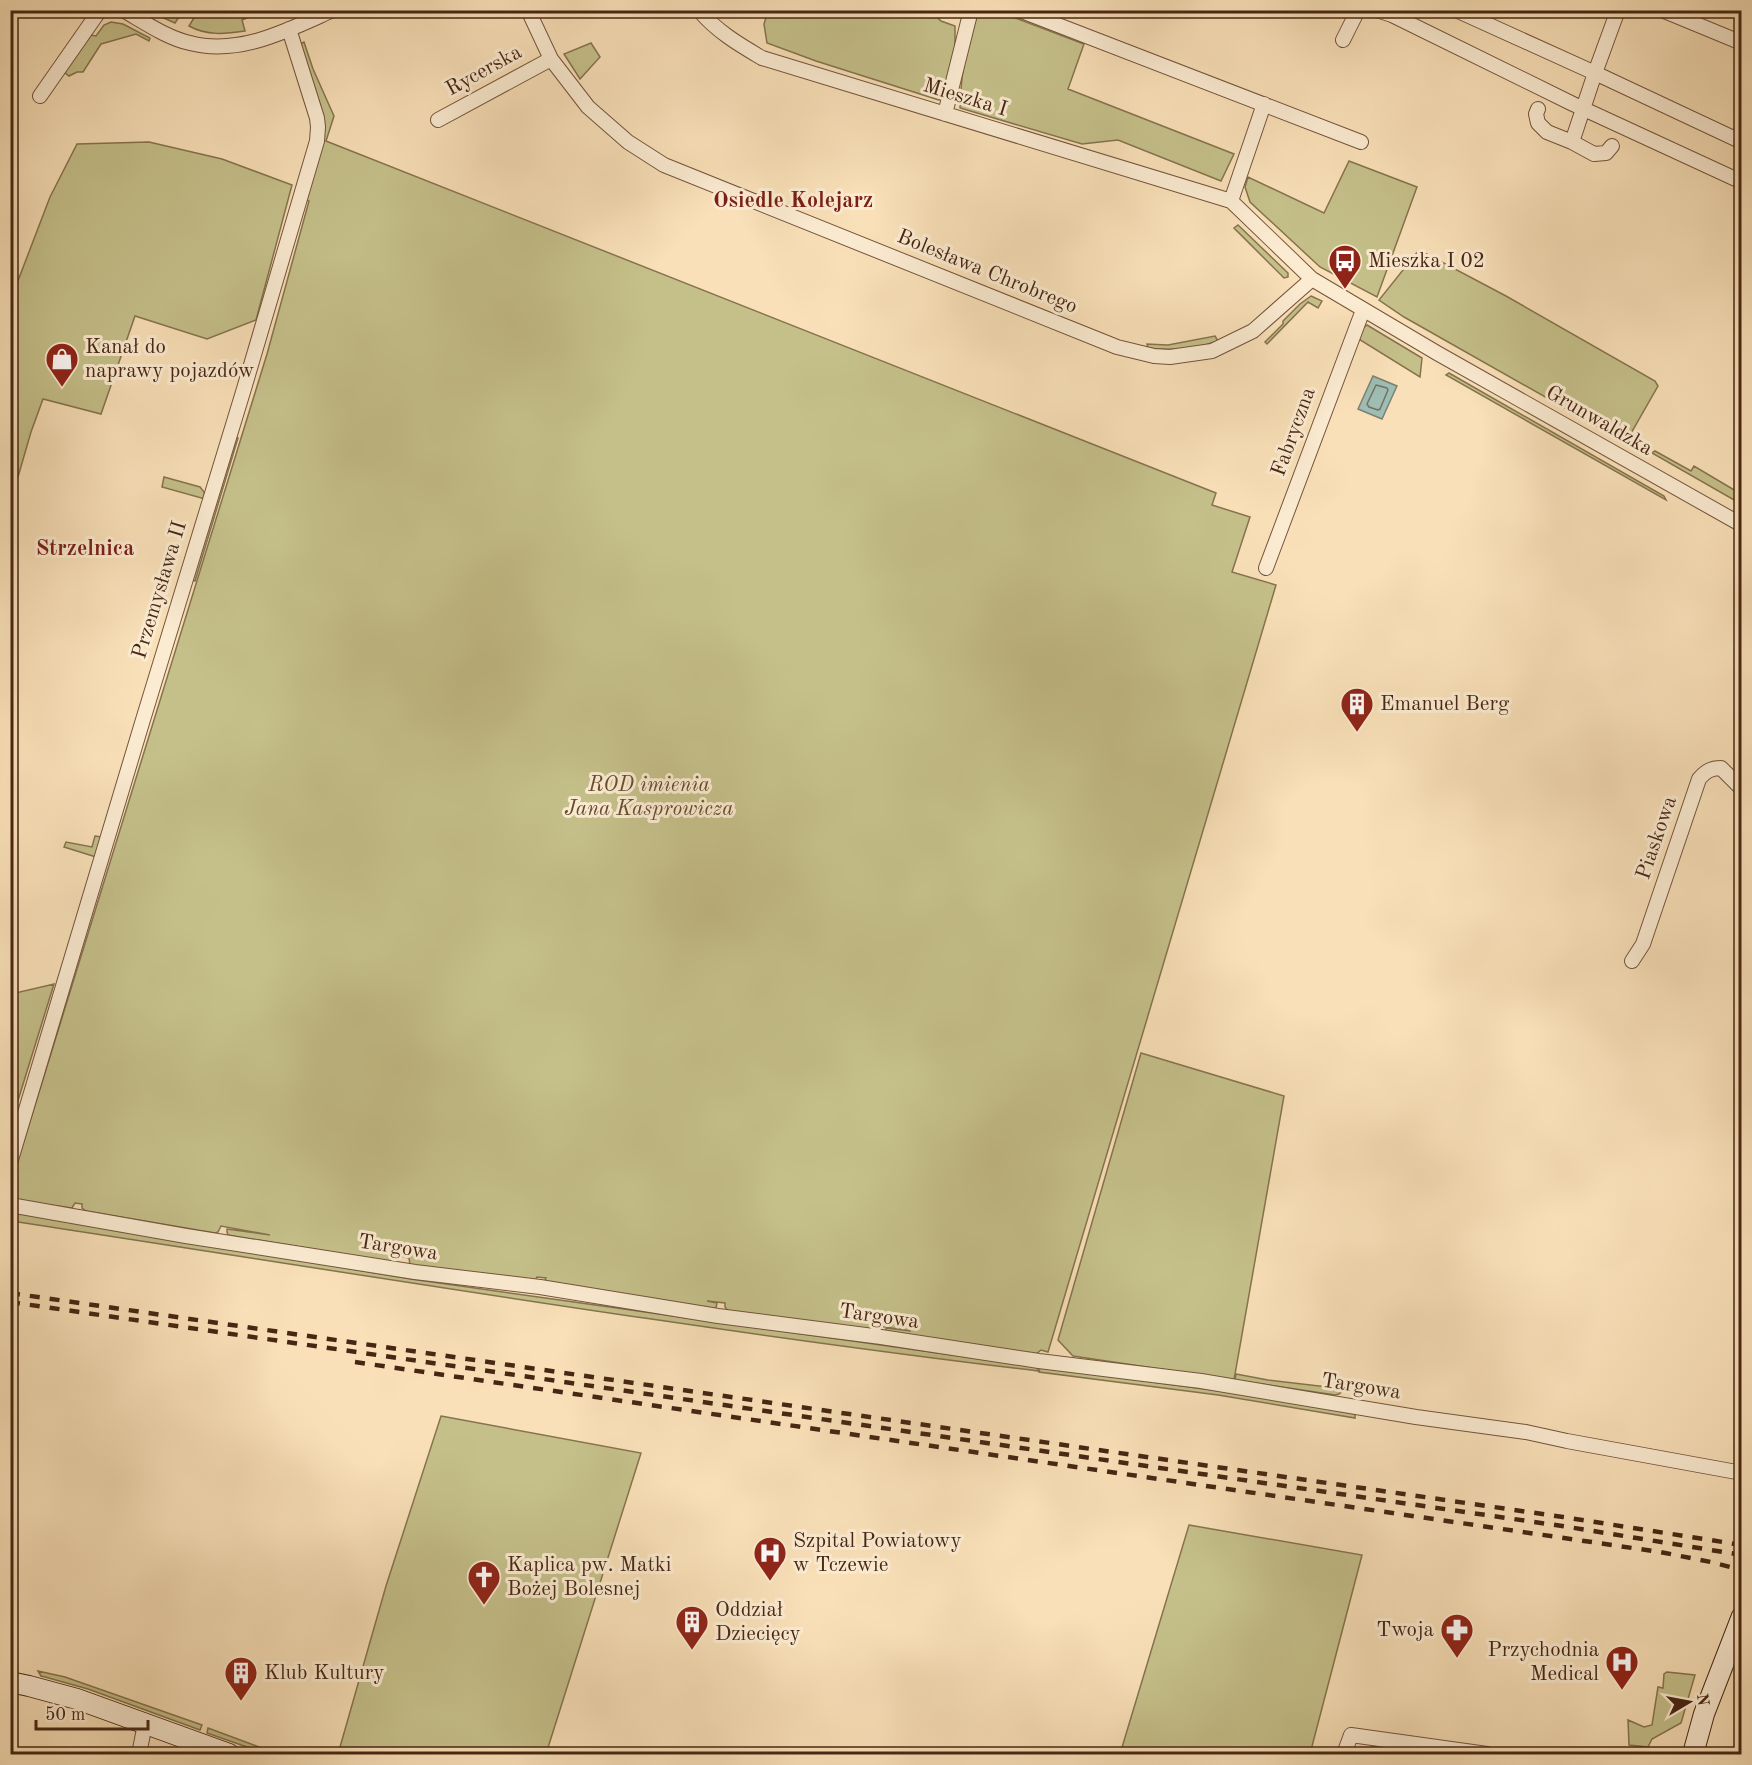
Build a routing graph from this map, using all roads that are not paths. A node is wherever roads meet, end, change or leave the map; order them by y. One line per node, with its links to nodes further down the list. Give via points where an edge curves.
1 (100, 10): 18 (street)
2 (123, 10): 13 (street, via 173,38 203,46 248,44)
3 (333, 10): 13 (street)
4 (528, 10): 16 (street, Bolesława Chrobrego)
5 (699, 10): 22 (street, Mieszka I, via 736,43 762,58)
6 (971, 10): 22 (street)
7 (1019, 10): 19 (street)
8 (1358, 10): 14 (street)
9 (1377, 10): 21 (street)
10 (1456, 10): 17 (street)
11 (1618, 10): 17 (street)
12 (1662, 10): 15 (street)
13 (289, 29): 36 (street, Przemysława II, via 316,118 317,141)
14 (1343, 40)
15 (1742, 42)
16 (551, 59): 23 (street, Rycerska); 30 (street, Bolesława Chrobrego, via 588,107 628,142 664,165 1117,347 1170,357 1212,351 1253,331)
17 (1595, 73): 21 (street); 26 (street)
18 (40, 96)
19 (1264, 104): 24 (street); 29 (street)
20 (1538, 109): 25 (street, via 1538,123 1547,132)
21 (1582, 109): 25 (street); 28 (street)
22 (945, 114): 29 (street, Mieszka I)
23 (438, 120)
24 (1360, 142)
25 (1572, 142): 27 (street, via 1594,154 1606,153)
26 (1742, 142)
27 (1612, 146)
28 (1742, 182)
29 (1231, 201): 30 (street)
30 (1312, 279): 31 (street, Grunwaldzka)
31 (1363, 310): 32 (street, Grunwaldzka); 33 (street, Fabryczna)
32 (1742, 525)
33 (1266, 568)
34 (1742, 789): 35 (street, Piaskowa, via 1721,768 1705,772 1700,779 1643,944)
35 (1632, 961)
36 (10, 1163)
37 (10, 1205): 38 (street, Targowa, via 415,1272 1201,1382 1526,1432)
38 (1742, 1473)
39 (1742, 1616): 46 (street, via 1704,1714)
40 (10, 1682): 41 (street, via 77,1699)
41 (145, 1724): 42 (street); 43 (street)
42 (139, 1755)
43 (229, 1755)
44 (1344, 1755): 45 (street, via 1351,1736)
45 (1487, 1755)
46 (1693, 1755)

